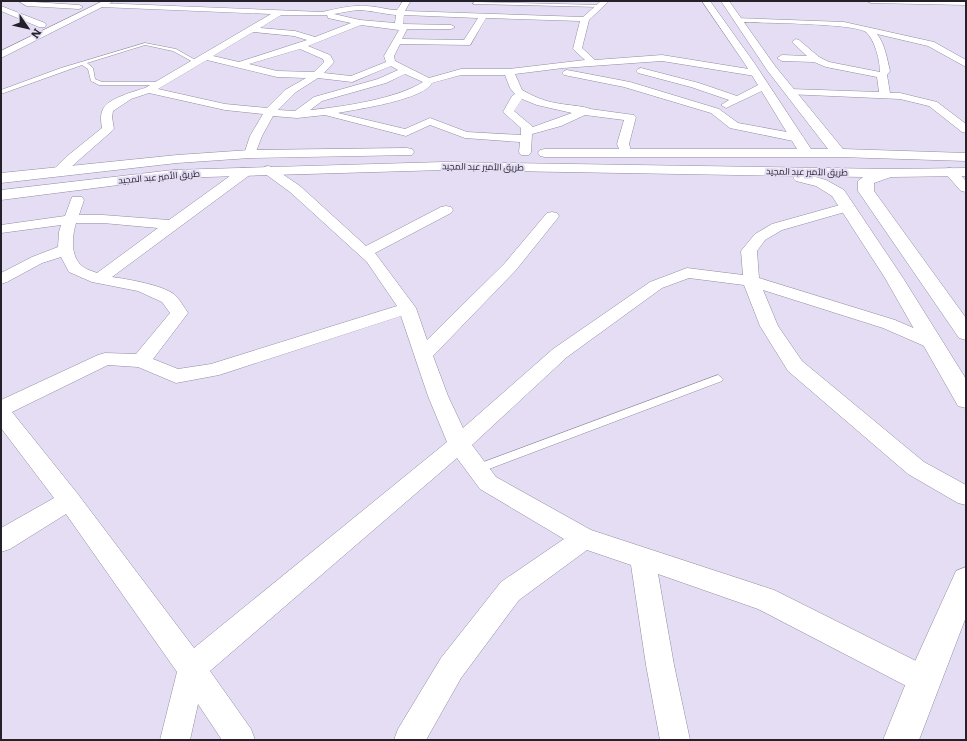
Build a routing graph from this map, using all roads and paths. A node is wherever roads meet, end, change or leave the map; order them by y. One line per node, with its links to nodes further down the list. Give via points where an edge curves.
1 (22, 1): 12 (street, via 28,4)
2 (91, 1): 12 (main road)
3 (407, 1): 15 (street)
4 (706, 1): 48 (main road)
5 (725, 1): 21 (main road)
6 (871, 1): 9 (street)
7 (475, 2): 10 (lane); 18 (lane)
8 (105, 3): 14 (street); 33 (main road)
9 (966, 3)
10 (602, 4): 20 (street)
11 (308, 5): 16 (street)
12 (79, 6): 23 (main road)
13 (1, 8): 23 (street)
14 (280, 12): 16 (street); 26 (street)
15 (400, 12): 17 (street, via 357,8); 18 (street); 24 (street)
16 (299, 13): 17 (street)
17 (322, 14): 22 (street)
18 (468, 16): 19 (street)
19 (482, 16): 20 (street); 25 (street)
20 (585, 19): 41 (street, via 577,49)
21 (738, 20): 27 (street, via 844,24); 59 (main road)
22 (362, 22): 24 (street); 28 (street)
23 (42, 25): 31 (main road)
24 (399, 26): 25 (street); 29 (street, via 403,29)
25 (468, 28): 29 (street, via 467,43)
26 (251, 29): 28 (street, via 295,34); 34 (street)
27 (868, 30): 42 (street, via 931,44); 50 (street, via 876,39 882,56 885,71)
28 (314, 40): 32 (street)
29 (396, 40): 40 (street, via 389,56)
30 (796, 42): 37 (street)
31 (1, 45)
32 (300, 46): 43 (street); 49 (street, via 328,57 329,62)
33 (1, 55)
34 (207, 56): 39 (street); 43 (street)
35 (662, 58): 41 (street); 46 (street); 48 (street)
36 (782, 58): 37 (street)
37 (816, 59): 50 (street, via 826,64)
38 (83, 62): 39 (lane, via 145,44 174,50); 54 (lane, via 90,68 93,80 101,84); 58 (lane)
39 (197, 62): 54 (street)
40 (391, 63): 45 (street); 49 (street, via 352,79)
41 (593, 63): 44 (street)
42 (966, 64)
43 (238, 65): 49 (street, via 277,74)
44 (544, 68): 47 (street); 55 (street)
45 (405, 70): 52 (street); 67 (street, via 382,81 318,99)
46 (641, 71): 55 (street); 62 (street)
47 (509, 72): 51 (street); 52 (street, via 461,72); 60 (street, via 517,91)
48 (755, 73): 56 (main road)
49 (316, 75): 65 (street, via 290,91)
50 (882, 75): 61 (street)
51 (543, 79)
52 (428, 81): 66 (street, via 416,91 396,98)
53 (564, 82): 55 (street, via 610,87)
54 (160, 84): 57 (street)
55 (626, 84): 64 (street)
56 (764, 86): 62 (street); 69 (main road)
57 (149, 90): 65 (street, via 225,107); 79 (street, via 127,97 108,109 108,129)
58 (1, 92)
59 (790, 92): 61 (street); 75 (main road)
60 (523, 94): 63 (street, via 549,104); 70 (street, via 516,98 508,112 527,127)
61 (884, 95): 68 (street, via 933,104)
62 (737, 99): 64 (street)
63 (585, 110): 70 (street, via 548,127); 73 (street, via 630,116 623,144)
64 (715, 111): 69 (street, via 734,126)
65 (271, 112): 67 (street); 76 (street, via 254,138)
66 (325, 112): 67 (street); 70 (street, via 406,133 430,121 465,136)
67 (297, 115)
68 (966, 130)
69 (798, 138): 74 (main road)
70 (526, 141): 72 (main road, طريق الأمير عبد المجيد); 73 (main road, طريق الأمير عبد المجيد)
71 (424, 152): 76 (main road, طريق الأمير عبد المجيد)
72 (510, 152)
73 (626, 153): 74 (main road, طريق الأمير عبد المجيد)
74 (808, 153): 75 (main road, طريق الأمير عبد المجيد)
75 (839, 153): 77 (main road, طريق الأمير عبد المجيد)
76 (250, 154): 79 (main road, طريق الأمير عبد المجيد)
77 (966, 156)
78 (268, 170): 80 (main road, طريق الأمير عبد المجيد); 81 (main road, طريق الأمير عبد المجيد, via 444,166); 96 (street, via 295,189)
79 (58, 171): 85 (main road, طريق الأمير عبد المجيد)
80 (246, 171): 87 (main road, طريق الأمير عبد المجيد, via 173,174); 93 (street)
81 (762, 172): 84 (main road, طريق الأمير عبد المجيد); 89 (main road, via 821,183 838,193)
82 (950, 172): 83 (main road, طريق الأمير عبد المجيد); 84 (main road, طريق الأمير عبد المجيد); 86 (street)
83 (966, 172)
84 (890, 173): 101 (main road, via 866,181 866,191)
85 (1, 178)
86 (966, 188)
87 (1, 194)
88 (78, 200): 92 (street)
89 (847, 207): 99 (street, via 777,227 760,237 749,251); 102 (main road)
90 (446, 210): 96 (street)
91 (552, 216): 103 (street, via 510,267)
92 (71, 219): 93 (street); 94 (street); 95 (street, via 66,232)
93 (173, 225): 98 (street)
94 (1, 229)
95 (65, 250): 97 (street, via 37,260); 98 (street, via 75,269)
96 (364, 252): 100 (street, via 372,259)
97 (1, 279)
98 (98, 279): 104 (street, via 142,287 168,298 178,312)
99 (751, 281): 102 (street, via 889,324); 109 (street, via 687,273 656,285 560,353); 111 (street, via 768,326 795,366 916,468)
100 (407, 308): 103 (street); 104 (street, via 212,370 176,376)
101 (966, 333)
102 (935, 344): 106 (main road)
103 (424, 354): 109 (street, via 438,396)
104 (141, 361): 107 (street, via 105,359)
105 (718, 379): 110 (lane)
106 (966, 400)
107 (1, 409)
108 (1, 413): 112 (street)
109 (459, 444): 110 (street); 117 (street)
110 (477, 469): 113 (street, via 488,483)
111 (966, 496)
112 (69, 500): 114 (street); 117 (street)
113 (584, 538): 115 (street); 121 (street, via 510,591 451,668)
114 (1, 541)
115 (642, 557): 118 (street, via 764,599); 122 (street)
116 (966, 581): 118 (main road)
117 (192, 668): 119 (street); 120 (street)
118 (924, 680): 123 (main road)
119 (175, 740)
120 (240, 740)
121 (409, 740)
122 (675, 740)
123 (901, 740)

